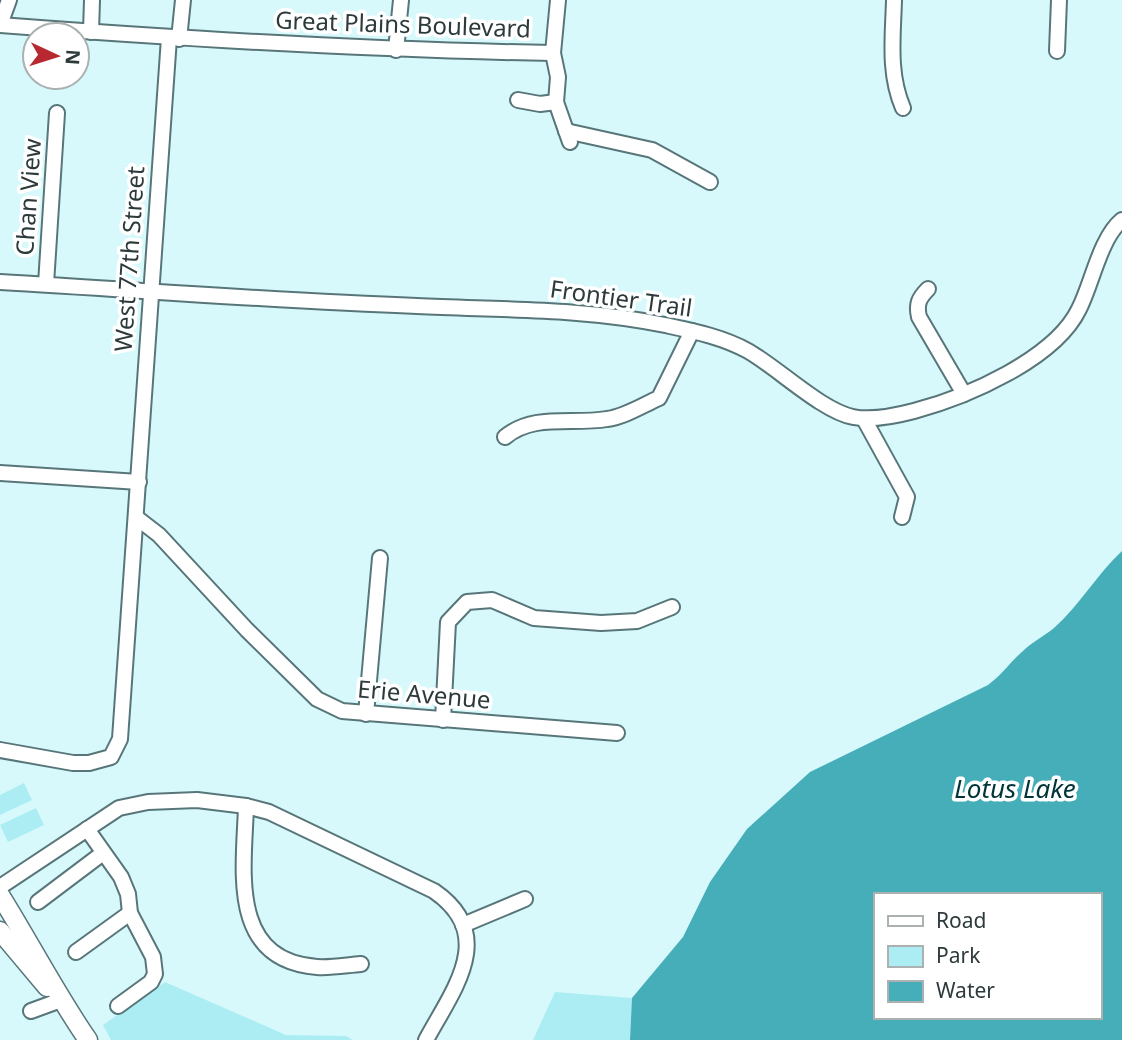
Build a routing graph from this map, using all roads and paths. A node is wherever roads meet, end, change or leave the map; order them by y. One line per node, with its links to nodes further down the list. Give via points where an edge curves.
1 (9, 0): 8 (street)
2 (92, 0): 10 (street)
3 (183, 0): 11 (street, West 77th Street)
4 (401, 0): 12 (street)
5 (558, 0): 14 (street)
6 (894, 0): 17 (street, via 892,66)
7 (1059, 0): 13 (street)
8 (0, 25): 9 (street, Great Plains Boulevard)
9 (21, 27)
10 (91, 32): 11 (street, Great Plains Boulevard)
11 (174, 38): 12 (street, Great Plains Boulevard); 24 (street, West 77th Street)
12 (396, 50): 14 (street, Great Plains Boulevard)
13 (1056, 51)
14 (553, 53): 16 (street, via 558,77)
15 (518, 100): 16 (street)
16 (556, 102): 19 (street, via 568,137 652,150)
17 (903, 108)
18 (57, 113): 22 (street, Chan View)
19 (710, 182)
20 (1122, 220): 26 (street, Frontier Trail, via 1116,224 1066,331 1031,360)
21 (0, 282): 22 (street, Frontier Trail)
22 (46, 284): 24 (street, Frontier Trail)
23 (928, 289): 26 (street, via 919,297 919,317)
24 (150, 291): 25 (street, Frontier Trail, via 565,311); 30 (street, West 77th Street)
25 (692, 331): 27 (street, Frontier Trail, via 746,350 832,410); 28 (street, via 659,398 610,419 532,423)
26 (964, 394): 27 (street, Frontier Trail, via 915,411)
27 (864, 419): 31 (street, via 906,497)
28 (505, 437)
29 (0, 473): 30 (street)
30 (139, 482): 32 (street, West 77th Street)
31 (902, 517)
32 (137, 518): 35 (street, Erie Avenue, via 174,550 317,699 342,711); 38 (street, via 120,739 111,757 73,763)
33 (380, 558): 35 (street)
34 (673, 607): 36 (street, via 637,621 601,623 534,618 492,600 467,602 448,622)
35 (366, 714): 36 (street, Erie Avenue)
36 (443, 720): 37 (street, Erie Avenue)
37 (617, 733)
38 (0, 750)
39 (246, 806): 40 (street, via 197,800 148,802 119,808); 47 (street, via 282,817 434,891 457,911); 50 (street, via 245,900 251,925 263,944 279,958 295,963 318,967)
40 (87, 829): 41 (street); 42 (street)
41 (103, 853): 45 (street); 46 (street, via 121,877)
42 (0, 887)
43 (0, 895): 51 (main road)
44 (524, 899): 47 (street)
45 (38, 902)
46 (130, 914): 49 (street); 52 (street, via 153,957 155,974)
47 (463, 925): 55 (street, via 466,966)
48 (0, 930): 51 (main road, via 37,978)
49 (76, 953)
50 (361, 964)
51 (61, 1000): 53 (street); 54 (main road)
52 (118, 1006)
53 (31, 1012)
54 (88, 1040)
55 (426, 1040)

